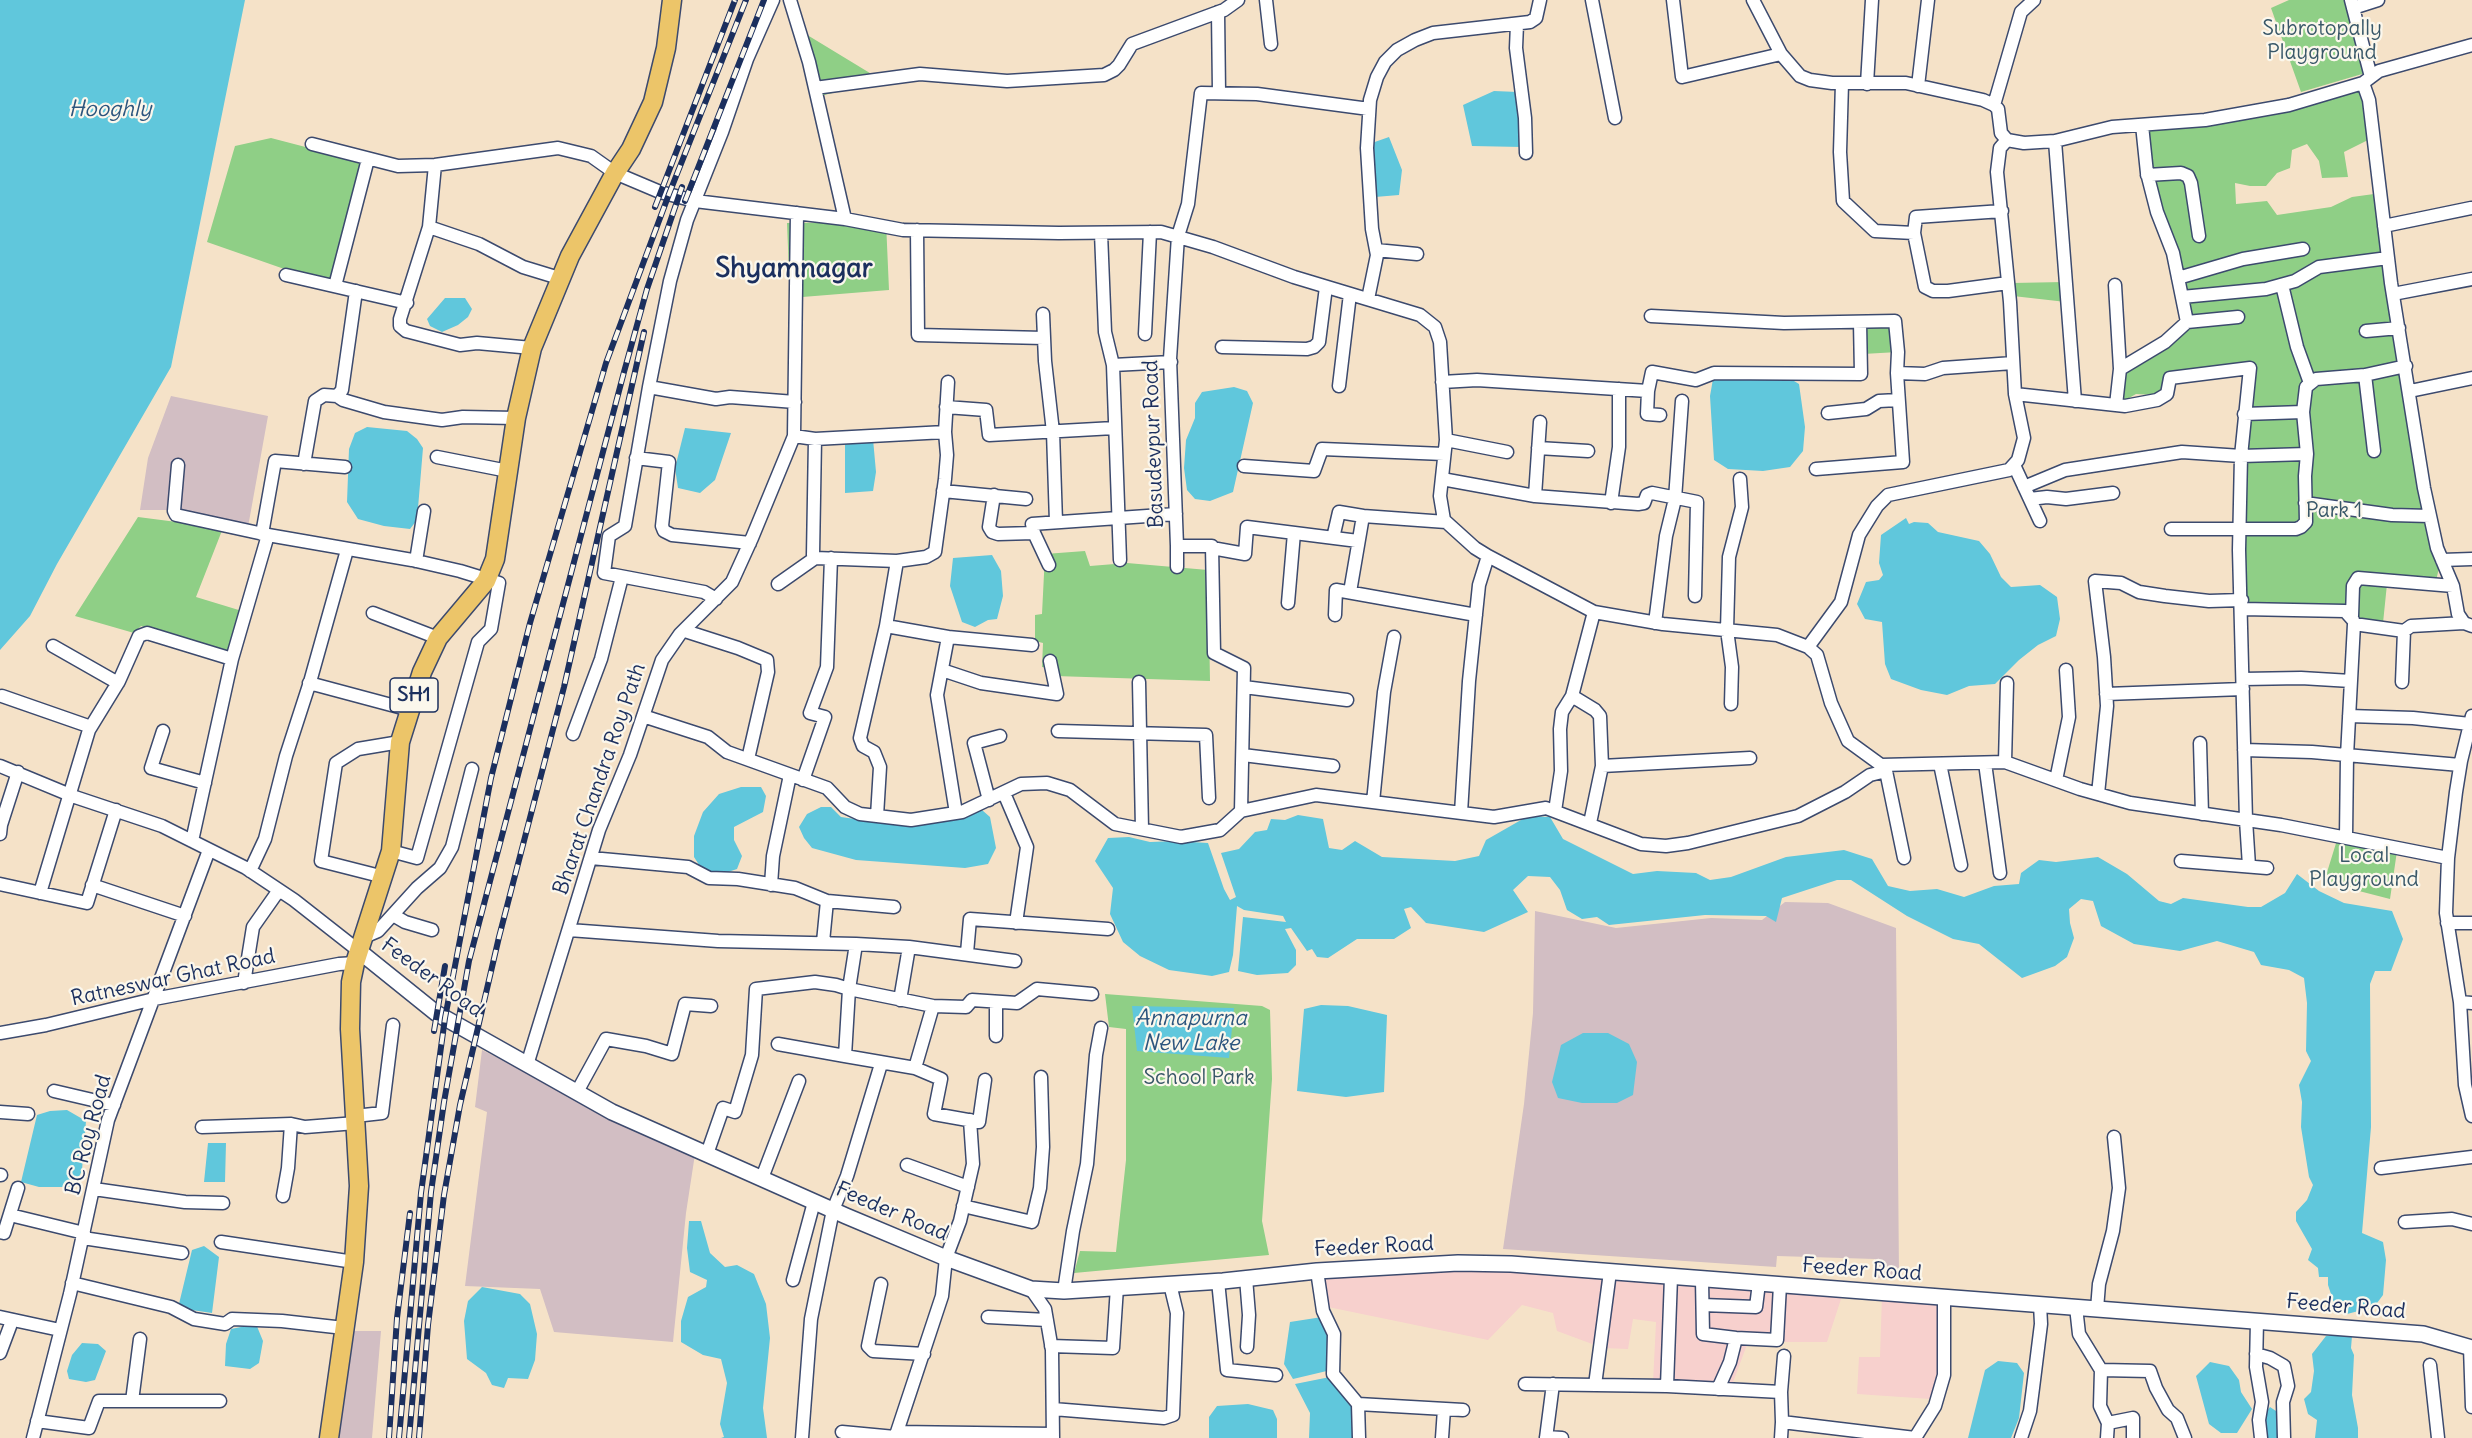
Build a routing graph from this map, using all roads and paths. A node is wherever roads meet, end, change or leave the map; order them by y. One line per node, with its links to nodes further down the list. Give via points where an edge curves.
1 (672, 0): 36 (main road, SH1, via 653,102)
2 (773, 0): 38 (street)
3 (790, 0): 24 (street)
4 (1238, 0): 15 (street)
5 (1266, 0): 17 (street)
6 (1540, 0): 16 (street, via 1536,18)
7 (1592, 0): 28 (street)
8 (1673, 0): 19 (street, via 1682,77)
9 (1753, 0): 19 (street)
10 (1872, 0): 22 (street)
11 (1928, 0): 23 (street)
12 (2034, 0): 26 (street, via 2020,12)
13 (2378, 0): 14 (street)
14 (2352, 4): 20 (street)
15 (1218, 12): 24 (street, via 1132,44 1119,65 1104,75 1007,81 920,74); 25 (street)
16 (1517, 24): 27 (street, via 1433,33 1397,50 1377,77); 33 (street)
17 (1271, 44)
18 (2472, 45): 20 (street, via 2379,71)
19 (1781, 54): 21 (street, via 1800,76)
20 (2367, 80): 29 (street, via 2289,105 2205,120); 44 (street)
21 (1842, 83): 22 (street); 48 (street, via 1843,201 1875,231)
22 (1866, 84): 23 (street)
23 (1918, 86): 26 (street)
24 (815, 88): 42 (street)
25 (1219, 92): 27 (street); 50 (street, Basudevpur Road, via 1201,93 1188,204)
26 (1995, 105): 30 (street, via 2001,133)
27 (1370, 109): 52 (street, via 1366,148)
28 (1615, 118)
29 (2142, 125): 31 (street, via 2112,127); 37 (street)
30 (2007, 140): 31 (street); 40 (street, via 2000,147 1998,159)
31 (2055, 141): 101 (street)
32 (312, 144): 34 (street)
33 (1526, 153)
34 (368, 159): 35 (street, via 398,166); 62 (street)
35 (435, 165): 36 (street, via 558,148 591,156); 43 (street)
36 (615, 173): 38 (street, via 660,192); 56 (main road, SH1)
37 (2147, 175): 49 (street, via 2188,176); 57 (street)
38 (695, 201): 41 (street); 93 (street, via 670,281)
39 (2471, 208): 44 (street)
40 (2002, 211): 48 (street, via 1916,217); 59 (street)
41 (797, 213): 42 (street); 102 (street, Bharat Chandra Roy Path)
42 (845, 219): 45 (street)
43 (429, 226): 56 (street, via 479,244 523,267); 69 (street)
44 (2384, 226): 54 (street)
45 (916, 230): 46 (street); 78 (street, via 918,335)
46 (1101, 232): 47 (street); 83 (street, via 1105,332)
47 (1150, 232): 50 (street); 77 (street)
48 (1914, 233): 59 (street, via 1925,287 1948,291)
49 (2199, 236)
50 (1178, 237): 63 (street); 81 (street, Basudevpur Road)
51 (2303, 249): 57 (street, via 2243,259)
52 (1376, 250): 53 (street); 68 (street)
53 (1417, 254)
54 (2388, 258): 61 (street, via 2319,267); 66 (street)
55 (286, 275): 62 (street)
56 (559, 278): 80 (main road, SH1)
57 (2178, 278): 67 (street)
58 (2472, 279): 66 (street)
59 (2008, 283): 82 (street)
60 (2115, 285): 85 (street)
61 (2282, 285): 67 (street); 91 (street)
62 (335, 286): 64 (street)
63 (1326, 286): 65 (street); 79 (street, via 1319,342 1314,347)
64 (356, 291): 69 (street); 98 (street, via 342,390)
65 (1350, 294): 68 (street); 92 (street)
66 (2392, 294): 75 (street)
67 (2182, 297): 74 (street)
68 (1368, 299): 90 (street, via 1420,315 1435,327 1440,342)
69 (407, 303): 80 (street, via 400,319 406,332 460,345)
70 (1043, 314): 78 (street)
71 (1651, 316): 73 (street, via 1784,323)
72 (2238, 317): 74 (street)
73 (1860, 322): 86 (street, via 1895,321); 95 (street, via 1861,374 1714,373 1696,380 1652,372)
74 (2187, 322): 85 (street, via 2165,342)
75 (2399, 328): 76 (street); 84 (street)
76 (2367, 331)
77 (1145, 334)
78 (1044, 338): 113 (street)
79 (1222, 347)
80 (532, 348): 109 (main road, SH1)
81 (1171, 362): 83 (street); 145 (street, Basudevpur Road)
82 (2013, 363): 86 (street, via 1942,368 1925,374); 97 (street)
83 (1113, 365): 111 (street)
84 (2406, 366): 87 (street); 96 (street)
85 (2120, 369): 103 (street)
86 (1897, 373): 99 (street)
87 (2365, 375): 91 (street, via 2316,379); 118 (street)
88 (2472, 378): 96 (street)
89 (948, 382): 104 (street)
90 (1442, 382): 94 (street, via 1478,380); 116 (street)
91 (2310, 383): 105 (street)
92 (1339, 386)
93 (649, 387): 102 (street, via 716,399); 125 (street)
94 (1619, 389): 95 (street); 142 (street, via 1619,447)
95 (1648, 391): 108 (street, via 1647,414)
96 (2410, 391): 147 (street)
97 (2015, 394): 101 (street); 128 (street, via 2024,438)
98 (337, 396): 109 (street, via 384,412 442,420); 126 (street, via 324,395 315,401)
99 (1899, 400): 106 (street); 131 (street, via 1903,462)
100 (1682, 401): 141 (street)
101 (2075, 401): 103 (street)
102 (795, 402): 114 (street, Bharat Chandra Roy Path)
103 (2116, 405): 107 (street, via 2157,400 2167,394 2170,378 2250,368)
104 (946, 407): 112 (street); 113 (street, via 986,410 989,435)
105 (2303, 412): 107 (street); 122 (street)
106 (1828, 413)
107 (2244, 414): 123 (street)
108 (1660, 415)
109 (516, 418): 132 (main road, SH1)
110 (1540, 422): 117 (street)
111 (1114, 428): 113 (street); 148 (street)
112 (945, 432): 115 (street); 135 (street)
113 (1053, 432): 150 (street)
114 (794, 435): 115 (street); 159 (street, Bharat Chandra Roy Path)
115 (815, 439): 164 (street)
116 (1446, 440): 119 (street); 121 (street)
117 (1538, 448): 120 (street); 139 (street)
118 (2373, 451)
119 (1507, 452)
120 (1588, 452)
121 (1444, 454): 129 (street, via 1322,448 1314,471); 134 (street)
122 (2307, 454): 123 (street); 143 (street)
123 (2241, 456): 136 (street, via 2182,452 2065,470); 152 (street)
124 (437, 457): 132 (street)
125 (636, 458): 159 (street, via 669,462 664,531); 173 (street, via 624,526 609,536 604,573)
126 (304, 464): 130 (street); 156 (street, via 275,461)
127 (178, 465): 156 (street, via 174,514)
128 (2014, 465): 136 (street); 198 (street, via 2001,472 1888,495 1876,506 1859,535 1840,602)
129 (1244, 466)
130 (345, 468)
131 (1816, 469)
132 (508, 471): 174 (main road, SH1, via 495,559)
133 (1740, 478): 190 (street, via 1742,507 1729,557)
134 (1442, 479): 139 (street); 151 (street, via 1440,496)
135 (943, 491): 138 (street); 170 (street, via 935,552)
136 (2027, 493): 137 (street, via 2066,499); 149 (street)
137 (2113, 493)
138 (994, 495): 140 (street); 154 (street, via 989,527 992,532)
139 (1535, 496): 142 (street)
140 (1026, 499)
141 (1675, 499): 142 (street, via 1652,493 1644,503); 178 (street, via 1697,502); 187 (street)
142 (1611, 503)
143 (2305, 503): 147 (street); 152 (street, via 2306,522 2296,529)
144 (424, 511): 169 (street)
145 (1176, 514): 148 (street); 160 (street, Basudevpur Road)
146 (1363, 516): 151 (street); 157 (street, via 1339,512); 158 (street)
147 (2430, 516): 168 (street)
148 (1118, 517): 150 (street); 167 (street)
149 (2040, 521)
150 (1056, 522): 154 (street, via 1032,524)
151 (1446, 522): 163 (street)
152 (2239, 528): 153 (street); 181 (street)
153 (2171, 529)
154 (1034, 533): 171 (street)
155 (1294, 533): 157 (street); 161 (street, Basudevpur Road, via 1247,527 1245,554); 180 (street)
156 (265, 534): 162 (street); 199 (street)
157 (1333, 538): 158 (street)
158 (1358, 542): 177 (street)
159 (750, 543): 179 (street, Bharat Chandra Roy Path, via 732,582)
160 (1177, 546): 161 (street, Basudevpur Road); 172 (street)
161 (1212, 548): 210 (street, via 1214,653 1244,668)
162 (347, 550): 169 (street); 208 (street)
163 (1488, 556): 183 (street); 185 (street, via 1481,575)
164 (815, 558): 165 (street); 175 (street)
165 (831, 558): 170 (street); 245 (street, via 827,667 810,713 825,717)
166 (2472, 559): 168 (street)
167 (1120, 560)
168 (2442, 560): 176 (street)
169 (416, 561): 174 (street)
170 (897, 561): 189 (street)
171 (1049, 565)
172 (1177, 567)
173 (622, 577): 179 (street, via 704,592); 224 (street, via 602,659)
174 (486, 580): 194 (main road, SH1); 268 (street, via 499,584 491,629 478,642 417,858)
175 (778, 584)
176 (2453, 586): 186 (street, via 2358,578 2353,586); 188 (street, via 2458,614)
177 (1350, 592): 184 (street, via 1336,590); 185 (street)
178 (1695, 596)
179 (716, 599): 191 (street, Bharat Chandra Roy Path)
180 (1288, 603)
181 (2242, 604): 186 (street, via 2345,610); 209 (street); 211 (street, via 2139,592 2121,583 2095,581)
182 (373, 612): 194 (street)
183 (1594, 612): 187 (street); 213 (street)
184 (1335, 615)
185 (1476, 615): 258 (street)
186 (2353, 620): 192 (street); 203 (street)
187 (1655, 623): 190 (street)
188 (2468, 625): 192 (street, via 2411,626)
189 (886, 626): 193 (street); 260 (street, via 860,738 863,746 874,752 880,767)
190 (1727, 630): 198 (street, via 1777,635); 215 (street)
191 (685, 631): 217 (street, Bharat Chandra Roy Path, via 662,660); 233 (street, via 767,660 768,672)
192 (2404, 631): 205 (street)
193 (948, 637): 196 (street); 201 (street)
194 (438, 638): 216 (main road, SH1)
195 (1394, 638): 253 (street, via 1384,692)
196 (1032, 645)
197 (53, 646): 206 (street)
198 (1808, 646): 241 (street, via 1817,655 1831,703 1848,741)
199 (232, 659): 206 (street, via 147,633 136,640); 247 (street)
200 (1050, 661): 201 (street, via 1057,694 981,683)
201 (942, 670): 257 (street, via 937,695)
202 (2066, 670): 246 (street, via 2066,741)
203 (2351, 681): 209 (street, via 2301,678); 218 (street)
204 (1139, 682): 223 (street)
205 (2402, 682)
206 (118, 683): 220 (street)
207 (2007, 683): 234 (street)
208 (309, 684): 216 (street); 276 (street, via 265,839)
209 (2243, 684): 211 (street); 228 (street)
210 (1244, 687): 214 (street); 230 (street)
211 (2106, 694): 250 (street)
212 (2, 696): 220 (street)
213 (1572, 696): 240 (street, via 1600,716); 256 (street, via 1560,729 1561,771)
214 (1347, 700)
215 (1731, 704)
216 (410, 710): 226 (main road, SH1)
217 (643, 716): 233 (street, via 708,737 727,752); 269 (street, Bharat Chandra Roy Path)
218 (2349, 716): 219 (street); 231 (street)
219 (2471, 720): 229 (street)
220 (91, 727): 249 (street)
221 (163, 730): 247 (street, via 152,768)
222 (1058, 731): 223 (street)
223 (1139, 733): 251 (street, via 1206,735); 263 (street)
224 (573, 734)
225 (1000, 736): 252 (street, via 974,743)
226 (400, 742): 268 (main road, SH1); 278 (street, via 358,749 336,763 321,861)
227 (2200, 743): 259 (street)
228 (2244, 750): 231 (street); 261 (street)
229 (2468, 750): 237 (street)
230 (1243, 754): 239 (street); 255 (street)
231 (2347, 756): 237 (street); 265 (street)
232 (1750, 758): 240 (street)
233 (748, 759): 244 (street)
234 (2005, 762): 235 (street); 246 (street)
235 (1985, 763): 236 (street); 277 (street)
236 (1940, 764): 241 (street); 273 (street)
237 (2460, 765): 271 (street)
238 (0, 766): 243 (street)
239 (1333, 766)
240 (1602, 766): 262 (street)
241 (1883, 768): 262 (street, via 1798,816 1688,843 1641,844); 270 (street)
242 (472, 769): 286 (street, via 452,847 440,868)
243 (18, 772): 249 (street); 264 (street)
244 (790, 775): 245 (street); 281 (street)
245 (803, 780): 260 (street, via 826,788 845,807)
246 (2056, 780): 250 (street)
247 (205, 783): 266 (street)
248 (1004, 793): 252 (street); 263 (street, via 1021,784 1047,783 1070,790 1115,824); 289 (street, via 1027,847)
249 (69, 794): 254 (street); 283 (street)
250 (2098, 794): 259 (street)
251 (1209, 798)
252 (989, 800): 257 (street)
253 (1373, 802): 255 (street, via 1316,795); 258 (street)
254 (116, 810): 266 (street); 280 (street)
255 (1241, 811): 263 (street, via 1221,830 1181,837)
256 (1555, 811): 258 (street, via 1546,808 1494,817); 262 (street)
257 (956, 813): 260 (street, via 911,820)
258 (1461, 813)
259 (2202, 814): 261 (street)
260 (877, 816)
261 (2246, 820): 265 (street); 274 (street)
262 (1590, 823)
263 (1142, 830)
264 (0, 834)
265 (2346, 837): 271 (street)
266 (192, 841): 267 (street)
267 (209, 850): 276 (street); 287 (street, BC Roy Road)
268 (391, 851): 278 (main road, SH1)
269 (591, 858): 281 (street, via 688,867 709,878); 293 (street, Bharat Chandra Roy Path)
270 (1904, 858)
271 (2448, 858): 288 (street)
272 (2181, 861): 274 (street)
273 (1961, 865)
274 (2249, 866): 275 (street)
275 (2267, 868)
276 (250, 871): 282 (street)
277 (2000, 873)
278 (384, 877): 297 (main road, SH1)
279 (0, 884): 283 (street)
280 (93, 885): 283 (street, via 87,903); 287 (street)
281 (771, 885): 284 (street, via 795,888)
282 (279, 890): 297 (street); 300 (street, via 253,927)
283 (40, 893)
284 (827, 901): 285 (street); 294 (street)
285 (894, 907)
286 (393, 915): 292 (street); 297 (street)
287 (184, 916): 303 (street, BC Roy Road)
288 (2447, 922): 290 (street); 306 (street)
289 (1016, 923): 291 (street); 298 (street, via 970,919)
290 (2472, 923)
291 (1108, 929)
292 (432, 930)
293 (568, 930): 294 (street, via 718,941); 316 (street, Bharat Chandra Roy Path)
294 (823, 942): 295 (street)
295 (856, 944): 296 (street); 301 (street)
296 (909, 947): 298 (street); 304 (street)
297 (359, 950): 300 (street, Ratneswar Ghat Road, via 339,964); 316 (street, Feeder Road, via 436,1013); 327 (main road, SH1, via 350,1008)
298 (967, 953): 299 (street)
299 (1015, 961)
300 (244, 983): 303 (street, Ratneswar Ghat Road)
301 (849, 989): 304 (street); 314 (street); 332 (street, via 815,982 756,989 752,1055 735,1112 723,1108)
302 (1092, 994): 305 (street, via 1037,989 1017,1003)
303 (154, 999): 311 (street, Ratneswar Ghat Road); 323 (street, BC Roy Road)
304 (900, 999): 308 (street)
305 (996, 1002): 308 (street, via 972,1000 966,1007); 312 (street)
306 (2466, 1002): 326 (street, via 2466,1085)
307 (711, 1006): 322 (street, via 685,1004 672,1054 606,1039)
308 (933, 1006): 317 (street)
309 (393, 1025): 327 (street, via 382,1113)
310 (1101, 1028): 368 (street, via 1087,1164)
311 (0, 1033)
312 (996, 1036)
313 (778, 1044): 314 (street)
314 (845, 1056): 315 (street)
315 (881, 1064): 317 (street); 344 (street, via 857,1147)
316 (527, 1065): 322 (street, Feeder Road)
317 (915, 1068): 328 (street, via 941,1079 934,1114)
318 (1041, 1077): 343 (street, via 1043,1147 1032,1222)
319 (985, 1080): 328 (street, via 980,1122)
320 (799, 1081): 336 (street)
321 (54, 1091): 323 (street)
322 (577, 1092): 332 (street, Feeder Road)
323 (114, 1105): 339 (street, BC Roy Road)
324 (0, 1112): 325 (street)
325 (28, 1114)
326 (2472, 1116)
327 (356, 1120): 329 (street, via 305,1127); 353 (main road, SH1)
328 (970, 1120): 337 (street, via 973,1164)
329 (291, 1124): 330 (street); 340 (street)
330 (202, 1127)
331 (2114, 1137): 373 (street, via 2119,1188)
332 (707, 1154): 336 (street, Feeder Road)
333 (2472, 1157): 335 (street)
334 (908, 1165): 337 (street)
335 (2381, 1168)
336 (762, 1178): 341 (street, Feeder Road)
337 (968, 1187): 343 (street)
338 (18, 1188): 345 (street)
339 (94, 1188): 342 (street, via 185,1202); 349 (street, BC Roy Road)
340 (283, 1196)
341 (814, 1202): 344 (street, Feeder Road); 359 (street)
342 (223, 1203)
343 (963, 1206): 352 (street)
344 (833, 1210): 352 (street, Feeder Road); 414 (street, via 811,1319)
345 (10, 1215): 348 (street, via 4,1233); 349 (street)
346 (2405, 1222): 347 (street, via 2452,1219)
347 (2472, 1224)
348 (0, 1232)
349 (84, 1235): 351 (street); 361 (street, BC Roy Road)
350 (221, 1242): 353 (street)
351 (182, 1253)
352 (946, 1258): 367 (street, Feeder Road); 386 (street, via 942,1296)
353 (354, 1262): 378 (main road, SH1)
354 (1317, 1271): 355 (street, Feeder Road, via 1458,1263); 357 (street, Feeder Road); 400 (street, via 1323,1311 1334,1334 1333,1374)
355 (1610, 1272): 356 (street, Feeder Road); 394 (street)
356 (1671, 1276): 358 (street, Feeder Road); 395 (street)
357 (1246, 1278): 360 (street, Feeder Road); 383 (street)
358 (1702, 1280): 362 (street, Feeder Road); 371 (street)
359 (794, 1281)
360 (1218, 1281): 364 (street, Feeder Road); 391 (street, via 1227,1370)
361 (72, 1283): 378 (street, via 171,1307 194,1319 225,1324 232,1319 282,1321); 379 (street, BC Roy Road)
362 (1759, 1283): 365 (street, Feeder Road); 371 (street, via 1756,1308)
363 (881, 1284): 386 (street, via 868,1346 873,1351)
364 (1170, 1284): 366 (street, Feeder Road); 402 (street, via 1177,1313 1173,1415 1164,1418)
365 (1780, 1285): 369 (street, Feeder Road); 380 (street, via 1777,1340)
366 (1117, 1287): 368 (street, Feeder Road); 382 (street, via 1113,1348)
367 (1031, 1289): 368 (street, Feeder Road); 376 (street, via 1045,1309)
368 (1064, 1291)
369 (1944, 1297): 370 (street, Feeder Road); 420 (street, via 1944,1375 1935,1406)
370 (2040, 1304): 372 (street, Feeder Road); 421 (street, via 2030,1411)
371 (1703, 1305): 380 (street, via 1702,1334)
372 (2076, 1307): 373 (street, Feeder Road); 390 (street, via 2079,1334)
373 (2097, 1309): 377 (street, Feeder Road)
374 (988, 1317): 376 (street)
375 (6, 1319): 379 (street); 385 (street)
376 (1047, 1320): 382 (street)
377 (2257, 1321): 384 (street, Feeder Road, via 2424,1334); 387 (street)
378 (344, 1328): 413 (main road, SH1)
379 (60, 1330): 405 (street, BC Roy Road)
380 (1736, 1338): 396 (street)
381 (140, 1339): 398 (street)
382 (1051, 1346): 402 (street)
383 (1247, 1347)
384 (2471, 1347): 401 (street)
385 (0, 1353)
386 (924, 1354): 410 (street)
387 (2256, 1354): 425 (street, via 2262,1402); 426 (street, via 2284,1366 2288,1386 2283,1402)
388 (1784, 1356): 397 (street)
389 (2430, 1365): 427 (street)
390 (2101, 1370): 407 (street, via 2100,1406); 424 (street, via 2150,1371)
391 (1276, 1375)
392 (1525, 1384): 393 (street)
393 (1553, 1384): 394 (street); 417 (street)
394 (1595, 1385): 395 (street)
395 (1668, 1386): 396 (street)
396 (1718, 1389): 397 (street)
397 (1781, 1392): 406 (street)
398 (132, 1401): 399 (street); 405 (street, via 99,1401 88,1428)
399 (220, 1401)
400 (1358, 1404): 403 (street); 415 (street)
401 (2472, 1407)
402 (1053, 1409): 411 (street)
403 (1444, 1409): 404 (street); 416 (street)
404 (1463, 1410)
405 (37, 1421): 412 (street, BC Roy Road)
406 (1782, 1422): 409 (street); 419 (street)
407 (2108, 1423): 422 (street); 423 (street, via 2133,1418)
408 (842, 1432): 410 (street)
409 (1825, 1433): 420 (street)
410 (896, 1436): 411 (street)
411 (1053, 1436)
412 (33, 1438)
413 (329, 1438)
414 (802, 1438)
415 (1359, 1438)
416 (1442, 1438)
417 (1546, 1438): 418 (street)
418 (1562, 1438)
419 (1781, 1438)
420 (1915, 1438)
421 (2021, 1438)
422 (2108, 1438)
423 (2133, 1438)
424 (2185, 1438)
425 (2261, 1438)
426 (2284, 1438)
427 (2438, 1438)

